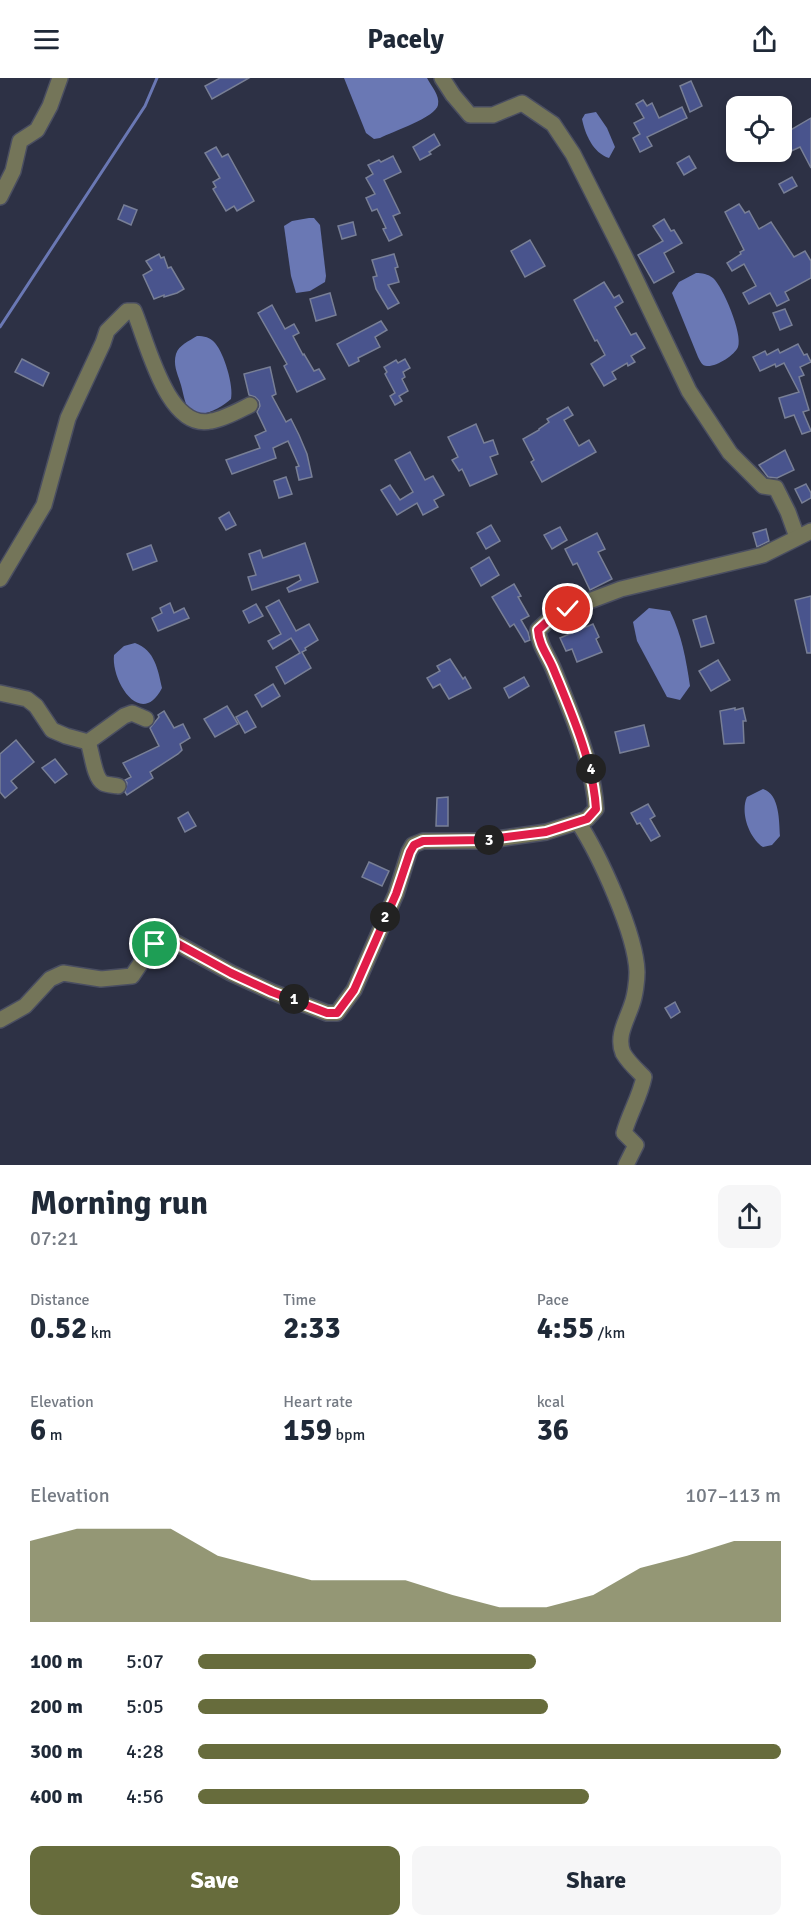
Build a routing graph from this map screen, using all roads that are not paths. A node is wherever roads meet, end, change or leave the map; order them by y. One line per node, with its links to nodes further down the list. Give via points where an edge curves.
1 (60, 78): 3 (street, via 37,130 20,141 13,171)
2 (442, 78): 5 (street, via 470,115 493,115 522,103 553,124 573,154 689,391 730,453 763,486 776,488)
3 (0, 197)
4 (250, 405): 6 (street, via 210,422 196,421 182,413 173,404 134,311 127,310 107,331 69,418 44,505)
5 (804, 534): 11 (street, via 763,555 621,589 568,609 538,630 539,642 552,665 591,768 596,809)
6 (0, 579)
7 (0, 693): 9 (street, via 27,699 52,730)
8 (146, 719): 9 (street, via 132,713 124,716)
9 (88, 742): 10 (street, via 96,775 101,782)
10 (118, 786)
11 (578, 822): 12 (street, via 519,836 423,841 414,845 354,990 337,1013 327,1013 272,992 169,939 162,939 132,976 101,979 63,973 50,979 25,1006); 13 (street, via 592,844 624,920 637,973 633,1003 620,1041 624,1054 644,1077 624,1133 636,1145)
12 (0, 1020)
13 (626, 1165)

